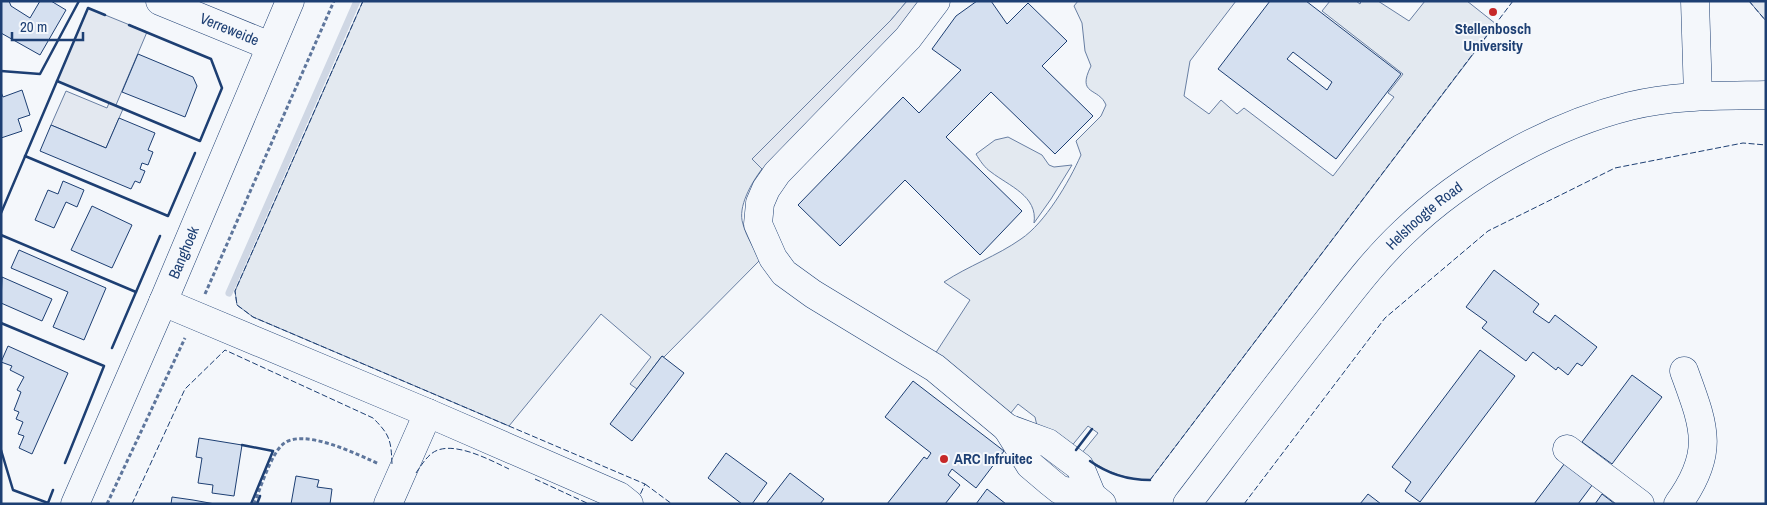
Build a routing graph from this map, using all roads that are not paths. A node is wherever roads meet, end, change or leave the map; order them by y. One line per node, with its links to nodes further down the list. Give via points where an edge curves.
1 (160, 1): 5 (street, Verreweide)
2 (290, 1): 5 (street, Banghoek)
3 (936, 1): 12 (street, via 908,38 777,174 760,203 758,224 773,258 784,273 935,368 1007,428 1030,465 1060,490)
4 (1695, 1): 7 (street)
5 (270, 46): 8 (street, Banghoek)
6 (1766, 95): 7 (street, Helshoogte Road)
7 (1698, 96): 16 (street, Helshoogte Road, via 1632,106 1589,118 1488,167 1441,200 1404,232 1368,271)
8 (163, 302): 10 (street); 13 (street, Banghoek)
9 (1684, 371): 18 (street, via 1704,436 1697,475)
10 (428, 413): 14 (street); 15 (street, via 619,496)
11 (1567, 449): 17 (street)
12 (1097, 500)
13 (75, 504)
14 (388, 504)
15 (629, 504)
16 (1187, 504)
17 (1640, 504)
18 (1678, 504)

